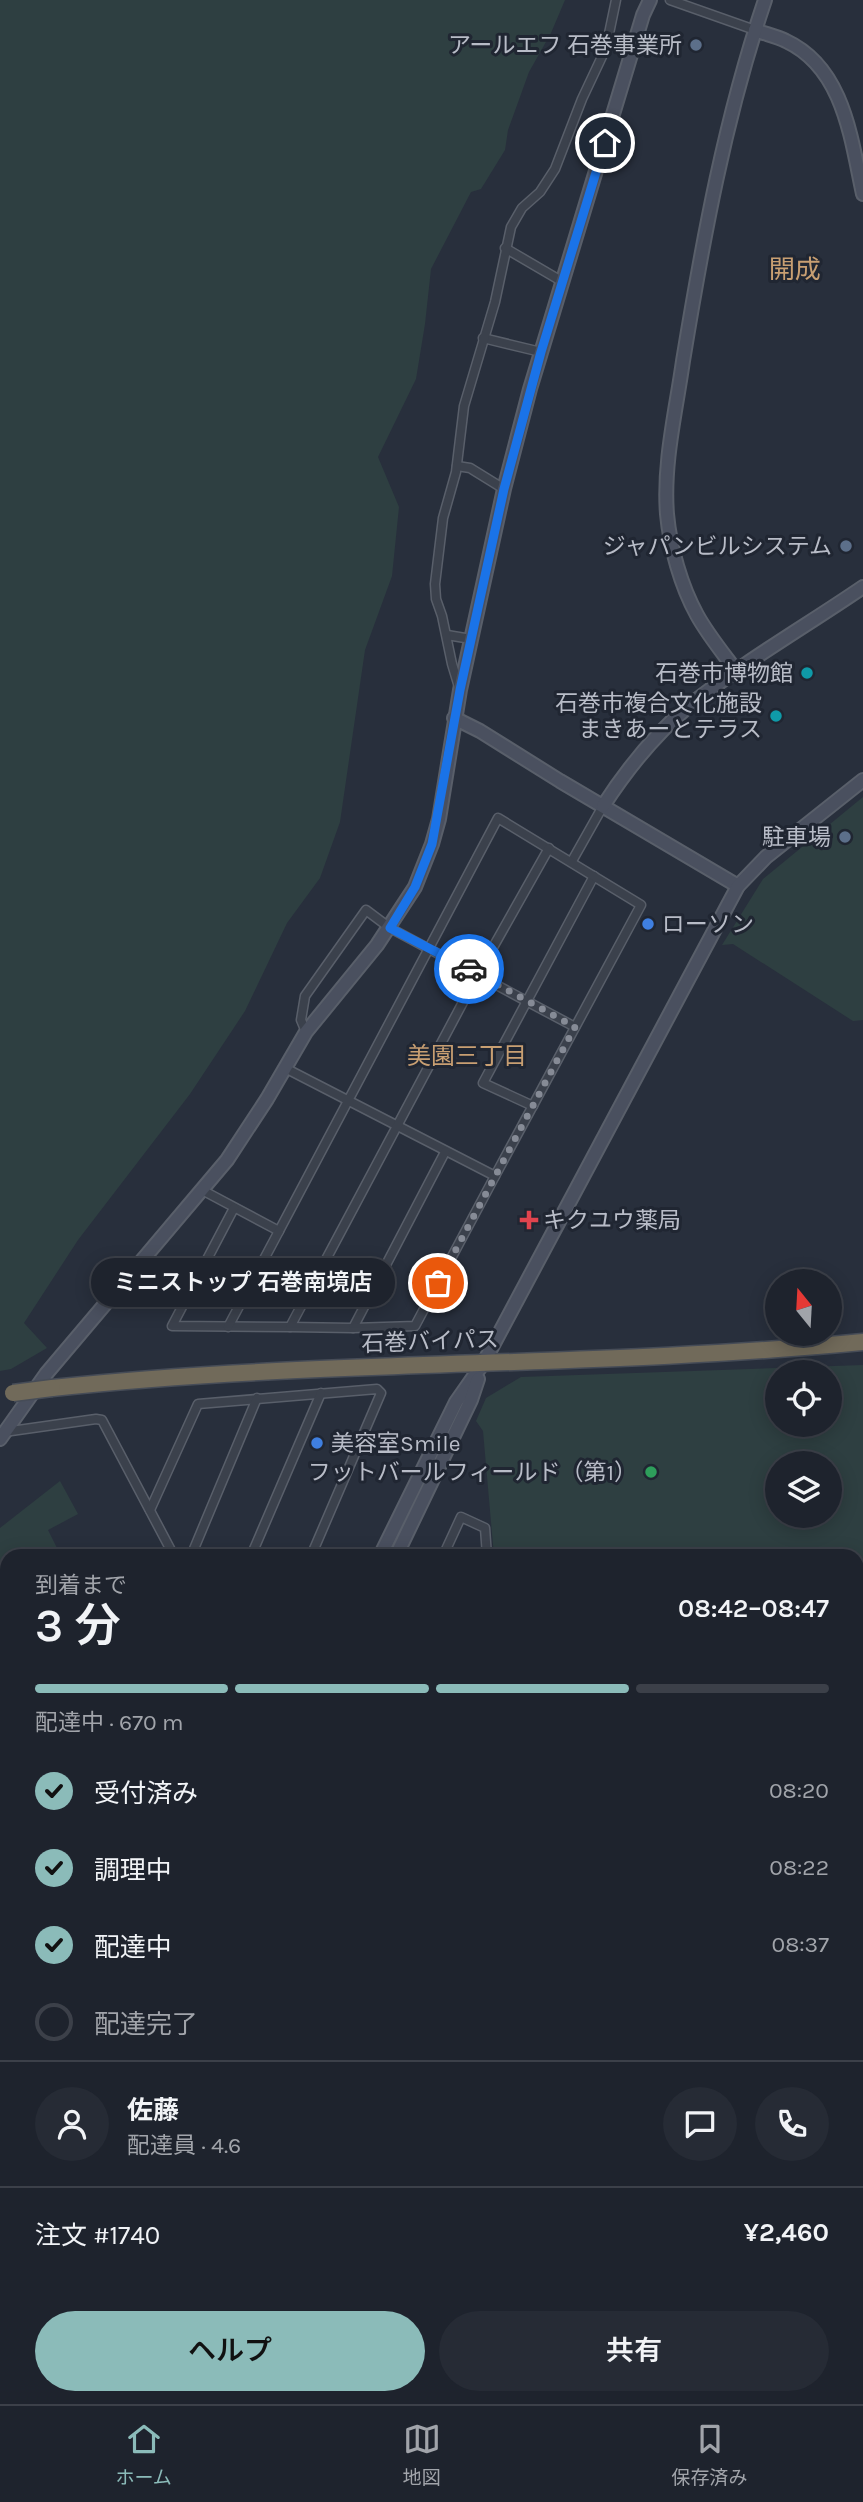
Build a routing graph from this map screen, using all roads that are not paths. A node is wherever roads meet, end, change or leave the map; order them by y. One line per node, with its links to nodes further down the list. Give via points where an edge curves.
1 (616, 0): 8 (street, via 606,48 555,169 522,208)
2 (650, 0): 9 (street)
3 (670, 0): 5 (street)
4 (765, 0): 5 (street)
5 (755, 30): 6 (street, via 800,49 823,71 841,103); 17 (street, via 722,148 698,269 667,489 673,549 685,585 697,615)
6 (861, 179): 7 (street)
7 (863, 194)
8 (505, 248): 9 (street); 10 (street)
9 (563, 282): 11 (street)
10 (483, 338): 11 (street); 12 (street, via 464,406)
11 (541, 352): 13 (street)
12 (457, 466): 13 (street, via 470,468); 15 (street, via 443,518 435,584)
13 (504, 489): 16 (street)
14 (863, 587): 17 (street)
15 (447, 635): 16 (street); 18 (street)
16 (471, 639): 18 (street)
17 (737, 672): 21 (street, via 666,728)
18 (460, 690): 19 (street)
19 (454, 718): 21 (street); 26 (street, via 432,844 415,887)
20 (863, 780): 25 (street, via 766,857)
21 (603, 806): 23 (street); 25 (street)
22 (549, 848): 23 (street); 27 (street, via 498,818); 28 (street)
23 (572, 861): 24 (street)
24 (594, 876): 29 (street); 30 (street, via 640,905)
25 (738, 886): 45 (street)
26 (390, 928): 27 (street); 31 (street); 31 (street, via 366,909 360,914 305,996 301,1020)
27 (429, 948): 28 (street); 33 (street)
28 (478, 974): 29 (street); 35 (street)
29 (526, 1000): 30 (street); 34 (street, via 483,1083)
30 (575, 1027): 34 (street)
31 (306, 1032): 32 (street)
32 (285, 1068): 33 (street); 38 (street, via 248,1130)
33 (349, 1100): 35 (street); 40 (street)
34 (533, 1106): 37 (street)
35 (398, 1125): 36 (street); 42 (street)
36 (445, 1152): 37 (street); 43 (street)
37 (495, 1177): 43 (street, via 415,1326)
38 (202, 1190): 39 (street); 49 (street, via 46,1374)
39 (234, 1209): 40 (street); 41 (street, via 172,1326)
40 (279, 1231): 41 (street)
41 (228, 1327): 42 (street)
42 (290, 1327): 43 (street)
43 (353, 1328)
44 (863, 1342): 45 (highway, 石巻バイパス, via 733,1353)
45 (484, 1362): 47 (highway, 石巻バイパス, bridge, via 234,1372); 55 (street, via 456,1402); 56 (street, via 471,1400)
46 (321, 1393): 48 (street); 53 (street); 54 (street, via 377,1389 381,1393)
47 (6, 1394)
48 (257, 1398): 50 (street, via 198,1404); 52 (street)
49 (2, 1435): 50 (street, via 102,1420)
50 (150, 1510): 51 (street)
51 (170, 1549)
52 (194, 1549)
53 (254, 1549)
54 (314, 1549)
55 (383, 1549)
56 (399, 1549)
57 (446, 1549): 58 (street, via 461,1517 485,1528)
58 (486, 1549)

